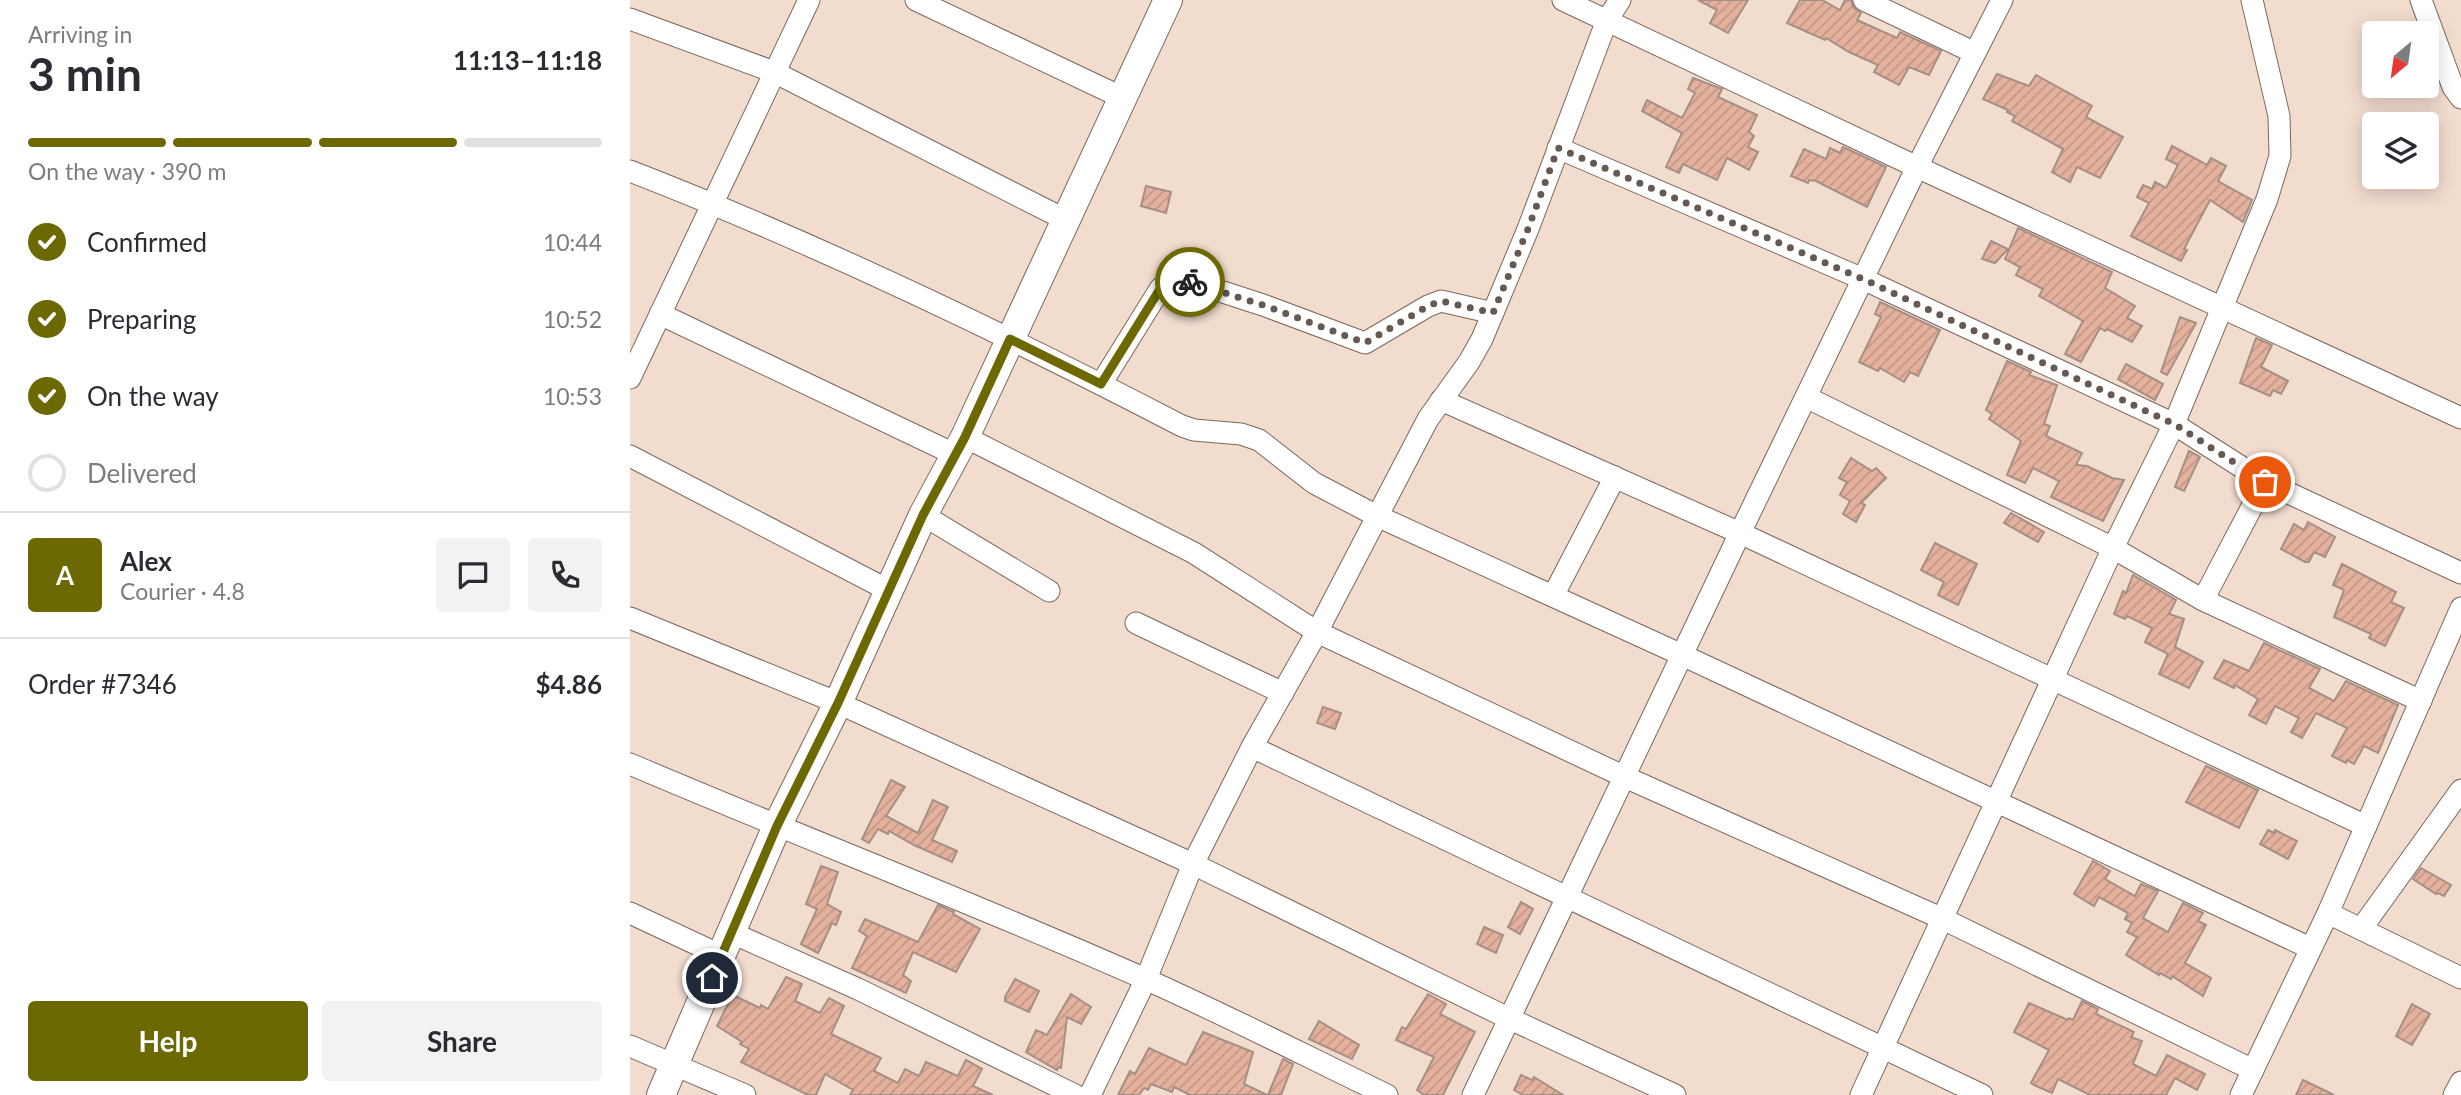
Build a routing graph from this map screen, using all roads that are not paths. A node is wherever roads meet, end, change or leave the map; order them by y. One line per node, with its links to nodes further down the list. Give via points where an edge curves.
1 (809, 0): 13 (street)
2 (916, 0): 14 (street)
3 (1168, 0): 14 (main road)
4 (1563, 0): 11 (street)
5 (1620, 0): 11 (street)
6 (1864, 0): 12 (street)
7 (2002, 0): 12 (street)
8 (2252, 0): 22 (street, via 2279,116 2280,156)
9 (2421, 0): 15 (street)
10 (630, 19): 13 (street)
11 (1607, 20): 16 (street); 17 (street)
12 (1975, 54): 17 (street)
13 (774, 72): 19 (street); 20 (street)
14 (1123, 98): 20 (main road)
15 (2461, 98)
16 (1558, 148): 21 (street); 23 (street)
17 (1917, 167): 21 (street); 22 (street)
18 (630, 171): 19 (street)
19 (713, 203): 24 (street); 25 (street)
20 (1066, 220): 25 (main road)
21 (1863, 279): 29 (street); 32 (street)
22 (2223, 309): 31 (street); 32 (street)
23 (1493, 313): 28 (street, via 1441,301 1365,343 1263,305 1186,280 1171,280 1160,289); 30 (street, via 1469,362)
24 (660, 314): 26 (street); 33 (street)
25 (1010, 339): 28 (street); 33 (main road)
26 (636, 348): 27 (street)
27 (630, 378)
28 (1101, 384): 38 (street, via 1182,426 1259,440 1314,482)
29 (1806, 397): 39 (street); 40 (street)
30 (1441, 400): 35 (street); 38 (street)
31 (2461, 418)
32 (2174, 424): 36 (street); 40 (street)
33 (960, 445): 37 (main road); 49 (street, via 1194,554)
34 (630, 456): 42 (street)
35 (1615, 477): 39 (street); 44 (street)
36 (2265, 482): 41 (street); 45 (street)
37 (923, 515): 42 (main road); 43 (street)
38 (1377, 516): 44 (street); 49 (street)
39 (1740, 533): 50 (street); 51 (street)
40 (2113, 548): 45 (street); 51 (street)
41 (2461, 573)
42 (888, 590): 54 (main road)
43 (1049, 591)
44 (1553, 596): 50 (street)
45 (2203, 600): 53 (street)
46 (2461, 609): 53 (street)
47 (630, 618): 54 (street)
48 (1136, 623): 52 (street)
49 (1317, 632): 52 (street); 57 (street)
50 (1682, 655): 57 (street); 59 (street)
51 (2053, 680): 59 (street); 61 (street)
52 (1283, 693): 55 (street)
53 (2421, 701): 61 (street)
54 (838, 703): 60 (main road); 62 (street)
55 (1252, 747): 62 (street); 63 (street)
56 (630, 764): 60 (street)
57 (1625, 778): 63 (street); 66 (street)
58 (2461, 790): 67 (street)
59 (1997, 803): 66 (street); 69 (street)
60 (777, 826): 68 (main road); 71 (street, via 914,879)
61 (2366, 826): 65 (street)
62 (1193, 864): 71 (street); 72 (street)
63 (1566, 896): 72 (street); 74 (street)
64 (630, 913): 68 (street)
65 (2328, 913): 67 (street); 69 (street)
66 (1943, 919): 74 (street); 76 (street)
67 (2361, 929): 70 (street)
68 (726, 944): 75 (main road); 80 (street, via 858,989)
69 (2310, 948): 76 (street)
70 (2461, 978)
71 (1146, 979): 81 (street); 82 (street)
72 (1508, 1017): 83 (street); 84 (street)
73 (630, 1046): 75 (street)
74 (1884, 1046): 85 (street); 86 (street)
75 (675, 1066): 78 (main road); 79 (street)
76 (2253, 1070): 87 (street)
77 (2461, 1082): 88 (street)
78 (661, 1095)
79 (745, 1095)
80 (1075, 1095)
81 (1090, 1095)
82 (1387, 1095)
83 (1473, 1095)
84 (1675, 1095)
85 (1861, 1095)
86 (1982, 1095)
87 (2241, 1095)
88 (2454, 1095)

